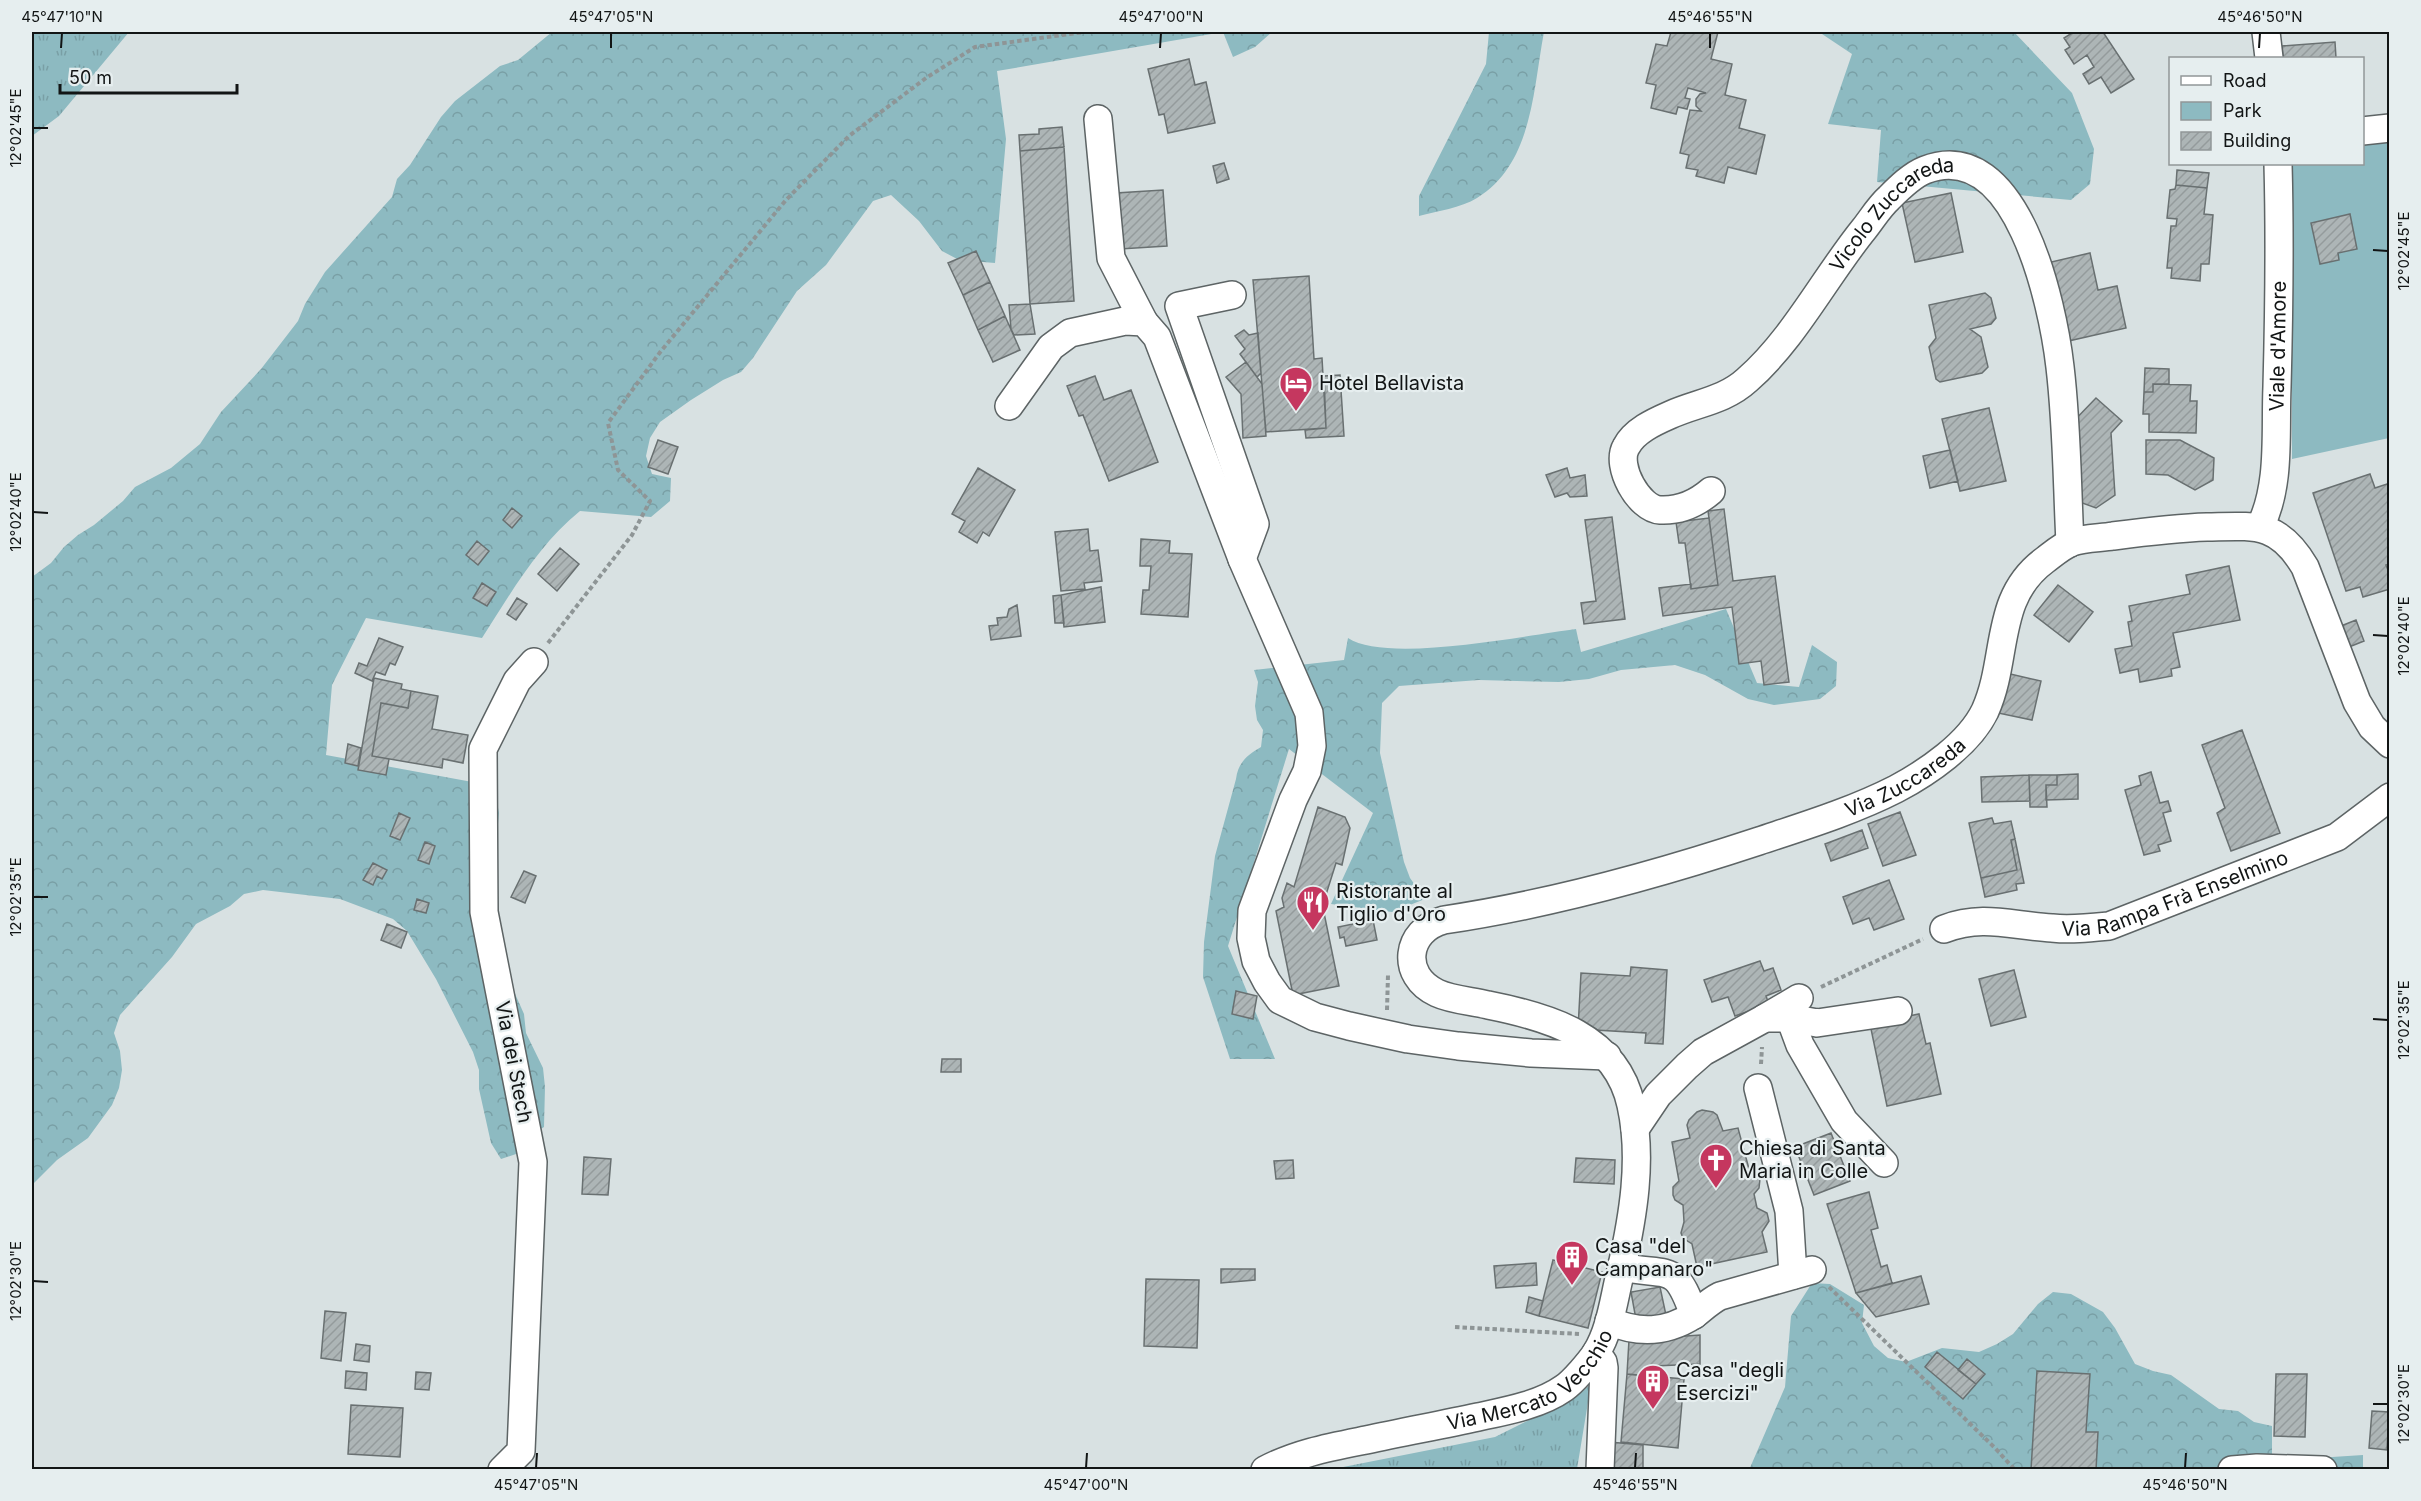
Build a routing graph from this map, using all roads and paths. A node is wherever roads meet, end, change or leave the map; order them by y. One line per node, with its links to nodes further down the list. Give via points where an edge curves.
1 (1084, 32): 15 (path, via 975,47 849,136 786,200 661,351 608,423 618,470 650,501 632,535)
2 (2266, 32): 3 (street)
3 (2269, 57)
4 (1098, 119): 9 (street, via 1111,258)
5 (2390, 128): 6 (street)
6 (2364, 131)
7 (2278, 165): 12 (street, Viale d'Amore, via 2280,248 2274,470 2270,507)
8 (1232, 295): 14 (street, via 1179,306 1255,524)
9 (1144, 322): 10 (street, via 1125,321 1070,333 1051,347); 14 (street, via 1157,337)
10 (1009, 406)
11 (1711, 491): 13 (street, Vicolo Zuccareda, via 1700,501 1679,508 1658,510 1642,502 1622,461 1626,447 1656,422 1724,396 1747,380 1810,306 1840,258 1887,200 1907,182 1923,171 1941,166 1968,167 2007,197 2034,254 2052,317 2063,400)
12 (2260, 526): 13 (street, Via Zuccareda, via 2151,531); 16 (street, via 2295,550 2357,702 2372,727)
13 (2070, 543): 21 (street, Via Zuccareda, via 2031,570 2016,592 2005,622 1995,684 1970,734 1955,749 1896,789 1800,827 1650,875 1575,896 1434,923 1415,940 1413,968 1426,986 1438,993 1551,1022 1574,1031)
14 (1242, 559): 21 (street, via 1309,712 1312,746 1307,771 1252,910 1251,938 1256,961 1280,1000 1315,1017 1408,1039 1531,1053)
15 (534, 662): 30 (street, Via dei Stech, via 518,681 483,749 484,912 533,1162 521,1451)
16 (2390, 744)
17 (2390, 797): 18 (street, Via Rampa Frà Enselmino, via 2337,837 2109,926 2080,930 1987,921 1962,922)
18 (1944, 929): 20 (path)
19 (1898, 1011): 20 (street, via 1817,1023)
20 (1785, 1012): 22 (path); 23 (street, via 1703,1052 1658,1095); 24 (street, via 1844,1121)
21 (1602, 1051): 23 (street, Via Mercato Vecchio, via 1623,1079)
22 (1758, 1088): 26 (street)
23 (1635, 1129): 25 (street, Via Mercato Vecchio, via 1636,1178)
24 (1884, 1163)
25 (1622, 1267): 27 (street, via 1672,1275 1684,1288); 29 (street, Via Mercato Vecchio)
26 (1802, 1273): 27 (street, via 1720,1296); 33 (path)
27 (1694, 1315): 29 (street, via 1657,1331)
28 (1455, 1327): 29 (path)
29 (1603, 1336): 31 (street, Via Mercato Vecchio, via 1565,1388 1542,1400 1506,1411 1312,1450); 32 (street)
30 (502, 1470)
31 (1265, 1470)
32 (1600, 1470)
33 (2015, 1470)
34 (2232, 1470): 35 (street)
35 (2323, 1470)

